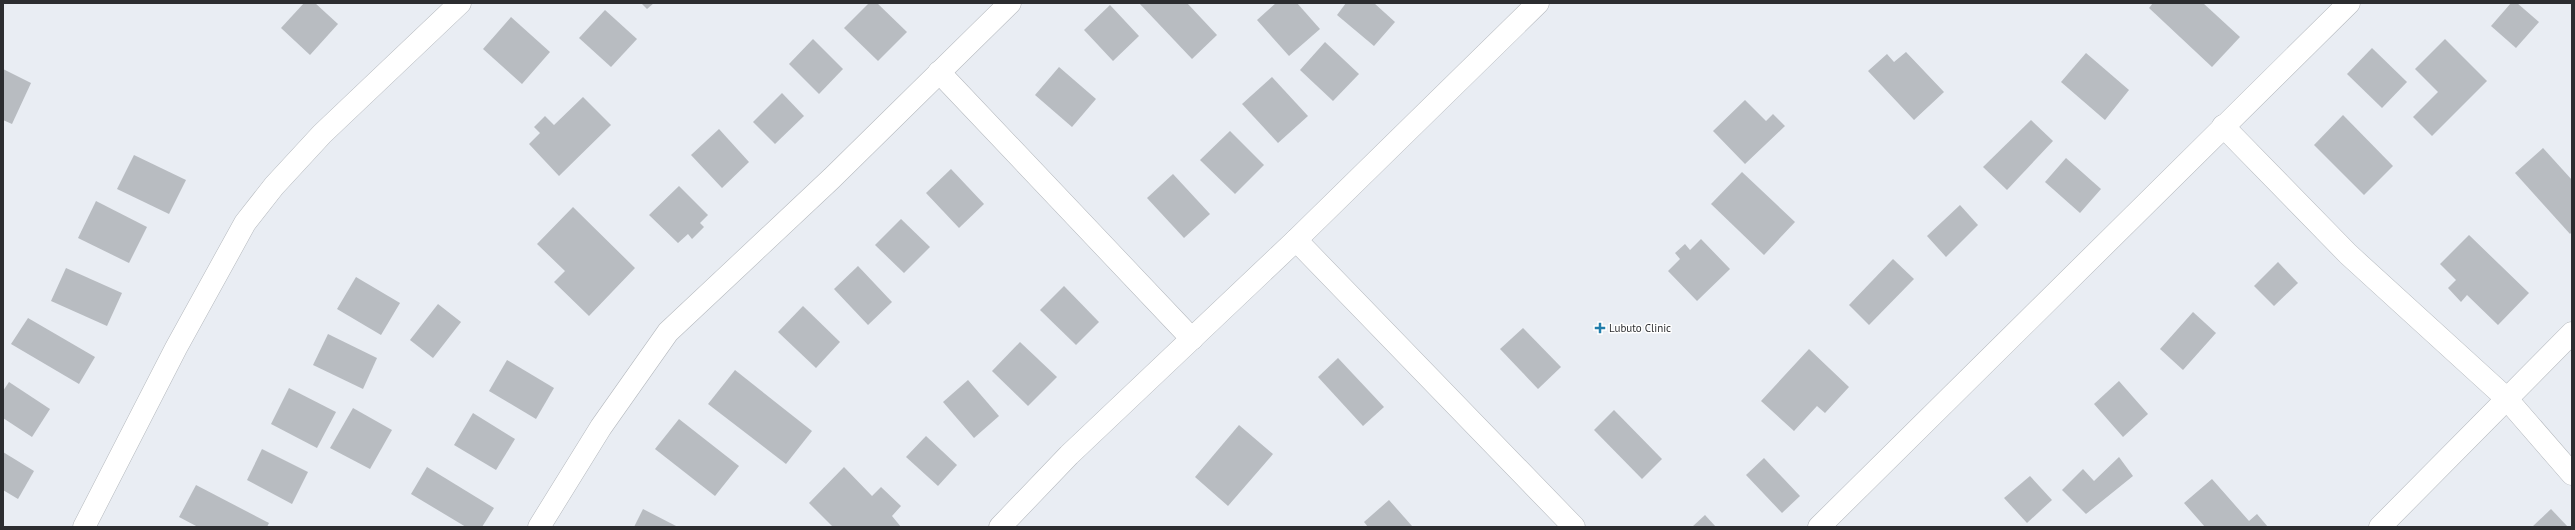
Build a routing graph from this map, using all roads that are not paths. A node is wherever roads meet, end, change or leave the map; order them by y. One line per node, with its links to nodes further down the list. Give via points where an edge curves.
1 (460, 3): 12 (street, via 322,134 274,186 245,223 176,348)
2 (1010, 3): 5 (street)
3 (1538, 3): 7 (street)
4 (2349, 3): 6 (street)
5 (939, 72): 9 (street); 13 (street, via 832,178 668,332 601,428)
6 (2223, 126): 10 (street, via 2348,254); 16 (street)
7 (1296, 240): 9 (street); 15 (street)
8 (2572, 333): 10 (street)
9 (1192, 339): 14 (street, via 1069,455)
10 (2506, 398): 11 (street); 17 (street)
11 (2572, 474)
12 (84, 527)
13 (539, 527)
14 (1000, 527)
15 (1574, 527)
16 (1819, 527)
17 (2380, 527)

